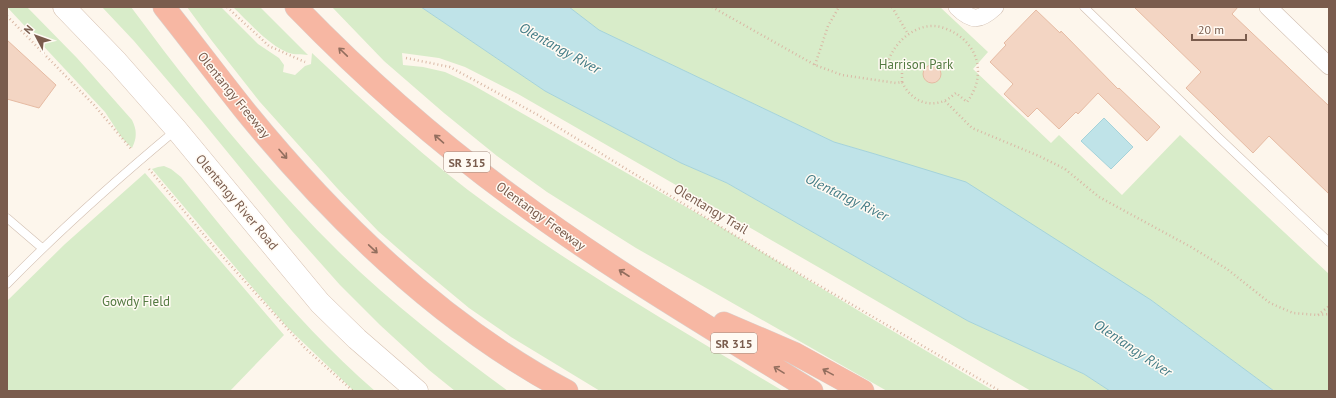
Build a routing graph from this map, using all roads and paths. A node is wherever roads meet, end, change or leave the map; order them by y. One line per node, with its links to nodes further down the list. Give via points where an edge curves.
1 (64, 7): 20 (main road, Olentangy River Road, via 117,62)
2 (164, 7): 30 (highway, Olentangy Freeway, one-way to 30, via 246,112 334,210 405,278)
3 (227, 7): 15 (path, via 269,46)
4 (296, 7): 26 (highway, Olentangy Freeway / SR 315, one-way to 4, via 586,249 449,148 374,82)
5 (712, 7): 16 (path)
6 (839, 7): 16 (path, via 828,26)
7 (892, 7): 13 (path)
8 (957, 7): 9 (street, via 977,19)
9 (996, 7)
10 (1084, 7): 23 (lane)
11 (1268, 7): 17 (street)
12 (7, 16): 21 (path, via 94,105)
13 (908, 34): 18 (path, via 893,50 887,66 902,68); 19 (path, via 924,28 944,28 963,39 973,51 978,80 972,96 967,102 956,93)
14 (406, 58): 37 (path, Olentangy Trail, via 450,67 538,115 772,258)
15 (305, 62)
16 (815, 65): 18 (path, via 842,76)
17 (1329, 66)
18 (902, 82): 19 (path, via 906,90 923,103)
19 (945, 101): 29 (path, via 972,128 1065,169 1100,196 1227,269 1270,303 1293,313)
20 (176, 130): 21 (lane); 32 (main road, Olentangy River Road, via 320,303)
21 (140, 160): 24 (lane); 31 (path, via 305,348)
22 (7, 218): 24 (lane)
23 (1329, 242)
24 (42, 248): 25 (lane)
25 (7, 284)
26 (656, 294): 35 (highway, Olentangy Freeway / SR 315, one-way to 26); 36 (highway, one-way to 26, via 794,353)
27 (1329, 306): 29 (path)
28 (1329, 314): 29 (path)
29 (1317, 315)
30 (481, 338): 33 (highway); 34 (highway, Olentangy Freeway)
31 (353, 391)
32 (417, 391)
33 (550, 391)
34 (567, 391)
35 (812, 391)
36 (863, 391)
37 (1000, 391)

